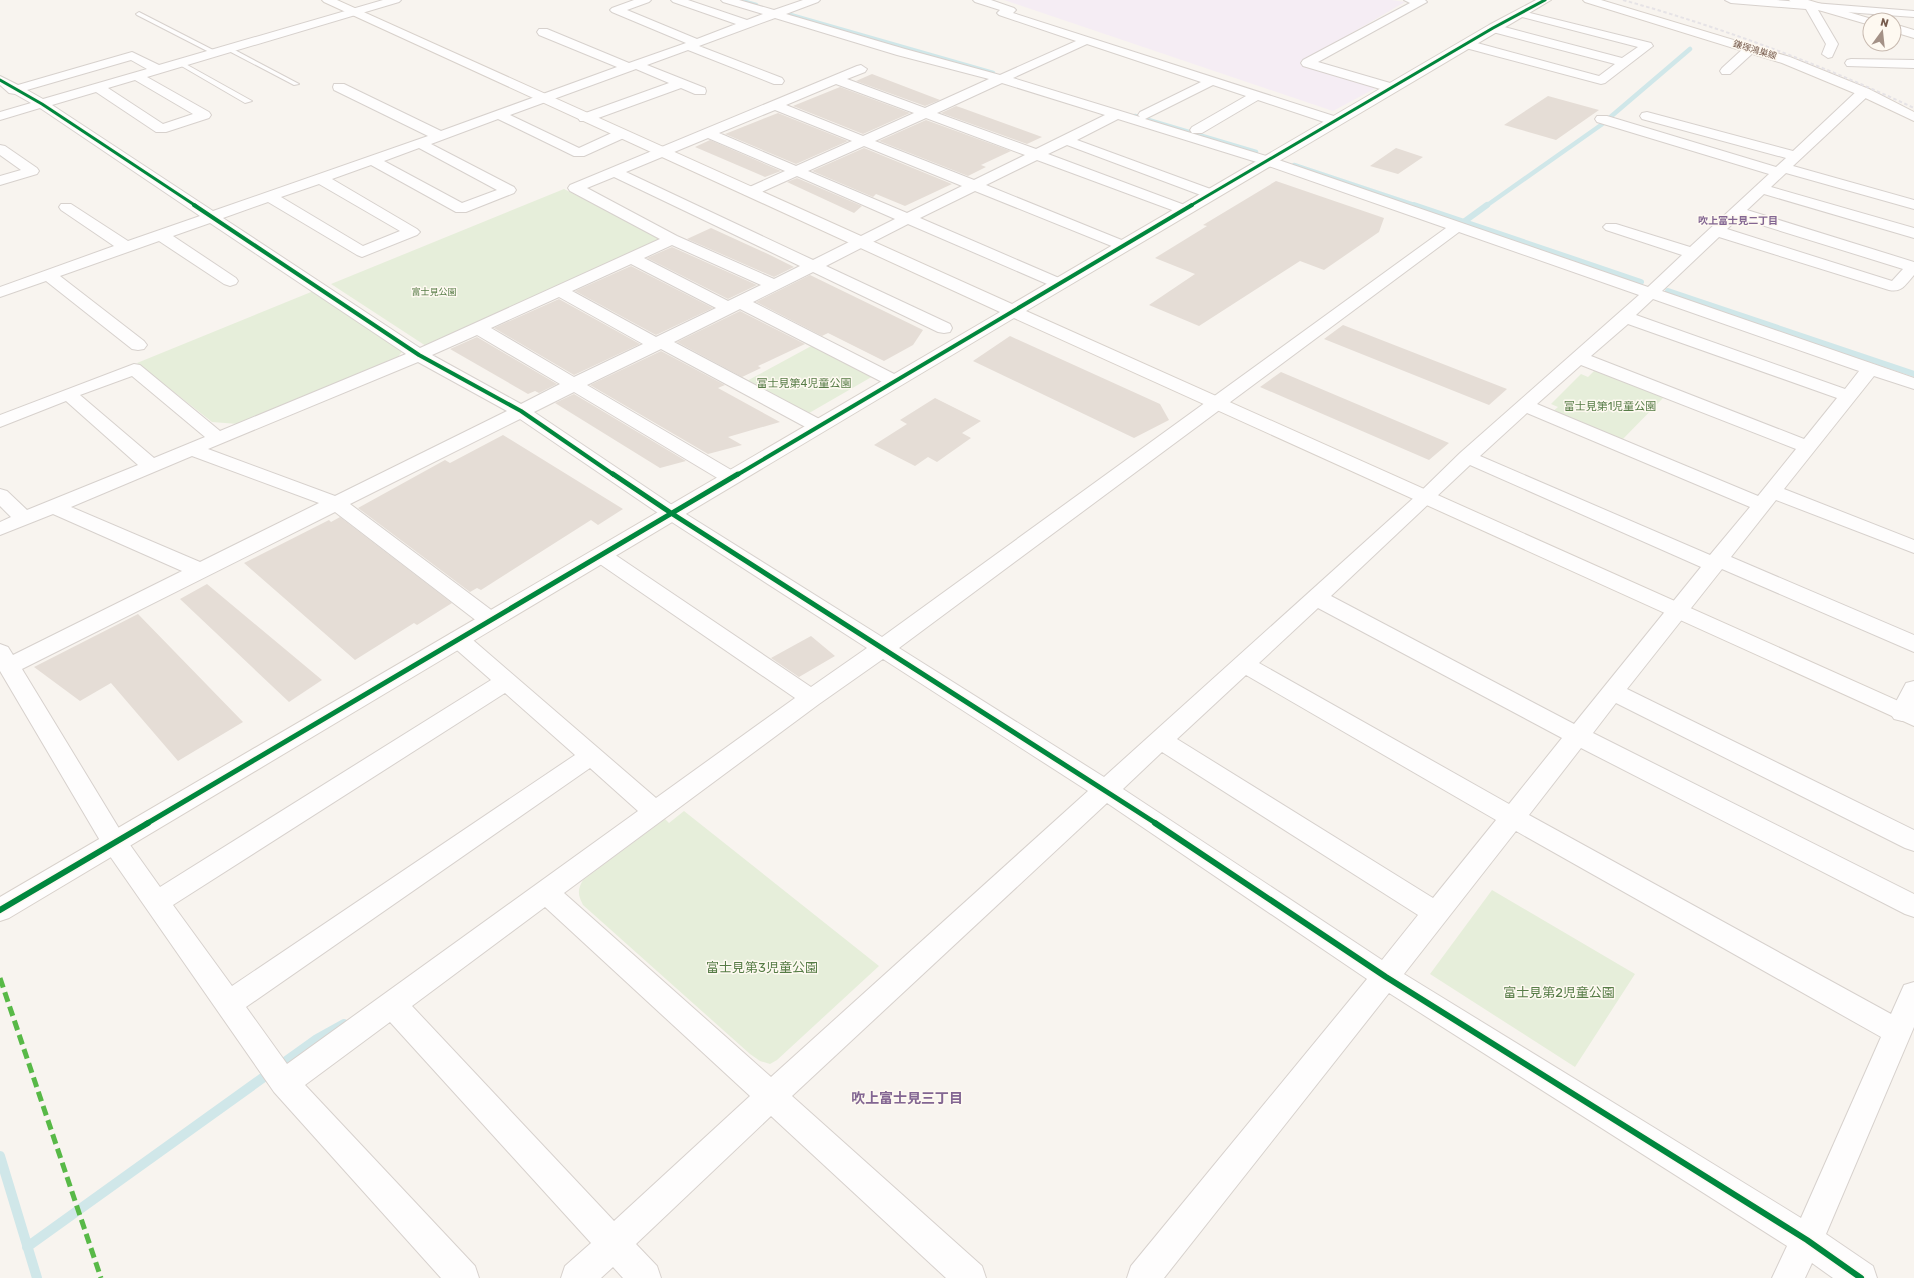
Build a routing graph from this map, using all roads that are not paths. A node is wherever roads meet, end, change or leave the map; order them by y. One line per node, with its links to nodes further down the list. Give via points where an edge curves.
1 (328, 0): 15 (street)
2 (395, 0): 15 (street)
3 (645, 0): 27 (street, via 616,10)
4 (677, 0): 21 (street)
5 (727, 0): 16 (street)
6 (752, 0): 16 (street)
7 (814, 0): 16 (street)
8 (979, 0): 26 (street, via 1010,10 1004,13)
9 (1410, 0): 51 (street, via 1421,2 1307,63)
10 (1545, 0): 18 (street)
11 (1590, 0): 29 (street, 鎌塚鴻巣線)
12 (1731, 0): 14 (street)
13 (1795, 0): 14 (street)
14 (1812, 4): 19 (street); 20 (street); 32 (street, via 1832,44)
15 (355, 12): 30 (street); 55 (street)
16 (780, 12): 21 (street); 42 (street)
17 (139, 14): 31 (lane)
18 (1522, 14): 22 (street); 34 (street, via 1647,46)
19 (1914, 14)
20 (1862, 19)
21 (746, 24): 27 (street)
22 (1493, 28): 28 (street); 34 (street)
23 (1902, 30): 25 (street)
24 (543, 32): 37 (street)
25 (1914, 34)
26 (1087, 40): 42 (street); 44 (street)
27 (693, 44): 37 (street); 45 (street)
28 (1466, 44): 34 (street, via 1601,80); 51 (street)
29 (1750, 48): 40 (street); 53 (street, 鎌塚鴻巣線)
30 (229, 49): 31 (street); 47 (lane)
31 (215, 53): 33 (street)
32 (1828, 54)
33 (180, 63): 39 (street); 56 (lane)
34 (1625, 63)
35 (1851, 63): 36 (street)
36 (1914, 64)
37 (634, 66): 46 (street); 55 (street)
38 (861, 68): 43 (street)
39 (158, 70): 41 (street); 48 (street, via 132,56)
40 (1726, 71)
41 (136, 76): 50 (street); 50 (street, via 204,115 161,129)
42 (1006, 77): 59 (street); 61 (street); 62 (street)
43 (835, 79): 58 (street); 59 (street)
44 (1212, 80): 54 (street); 62 (street)
45 (778, 81)
46 (681, 83): 52 (street); 66 (street)
47 (296, 84)
48 (7, 85): 57 (street)
49 (339, 87): 72 (street)
50 (97, 88): 57 (street)
51 (1392, 88): 68 (street)
52 (700, 91)
53 (1864, 92): 65 (street, 鎌塚鴻巣線); 79 (street)
54 (1257, 95): 68 (street); 69 (street)
55 (542, 98): 60 (street); 66 (street)
56 (248, 101)
57 (42, 104): 63 (street); 96 (street)
58 (775, 105): 70 (street); 73 (street)
59 (928, 112): 73 (street); 78 (street)
60 (498, 114): 71 (street, via 579,153); 72 (street)
61 (1118, 114): 74 (street); 80 (street)
62 (1144, 115): 69 (street)
63 (0, 116)
64 (1647, 116): 79 (street)
65 (1914, 117)
66 (585, 118): 71 (street)
67 (1602, 119): 82 (street)
68 (1335, 121): 80 (street)
69 (1197, 130): 80 (street)
70 (708, 133): 77 (street); 83 (street)
71 (621, 134): 77 (street)
72 (440, 136): 75 (street)
73 (866, 140): 83 (street); 87 (street)
74 (1066, 140): 78 (street); 90 (street)
75 (419, 143): 81 (street); 81 (street, via 509,190 461,209)
76 (0, 149): 86 (street, via 32,172)
77 (661, 152): 84 (street); 89 (street)
78 (1037, 154): 87 (street); 94 (street)
79 (1796, 156): 82 (street)
80 (1274, 157): 90 (street); 98 (street); 114 (street)
81 (372, 160): 85 (street)
82 (1781, 170): 88 (street); 92 (street)
83 (799, 171): 89 (street); 97 (street)
84 (615, 172): 103 (street, via 575,188); 109 (street)
85 (319, 178): 91 (street); 91 (street, via 412,232 362,252)
86 (0, 181)
87 (974, 186): 97 (street); 105 (street)
88 (1761, 189): 95 (street); 101 (street)
89 (750, 192): 104 (street)
90 (1211, 194): 94 (street)
91 (269, 196): 96 (street)
92 (1914, 205)
93 (66, 207): 106 (street)
94 (1185, 210): 105 (street)
95 (1737, 212): 100 (street); 100 (street, via 1913,267 1895,286)
96 (211, 217): 102 (street); 125 (street)
97 (907, 219): 104 (street); 112 (street)
98 (1458, 226): 114 (street); 133 (street)
99 (1611, 227): 107 (street)
100 (1716, 231): 107 (street)
101 (1914, 233)
102 (161, 235): 106 (street); 111 (street)
103 (672, 239): 108 (street); 113 (street)
104 (860, 242): 109 (street); 118 (street)
105 (1124, 246): 112 (street)
106 (126, 247): 110 (street)
107 (1693, 253): 114 (street)
108 (632, 258): 115 (street); 117 (street)
109 (813, 266): 113 (street); 121 (street)
110 (48, 275): 116 (street); 124 (street)
111 (230, 281)
112 (1060, 284): 118 (street)
113 (774, 286): 117 (street)
114 (1655, 288): 119 (street); 122 (street); 127 (street)
115 (560, 291): 120 (street); 123 (street)
116 (0, 292)
117 (735, 305): 123 (street); 128 (street)
118 (1013, 311): 128 (street); 133 (street)
119 (1625, 317): 126 (street); 132 (street)
120 (478, 328): 125 (street); 129 (street)
121 (944, 328)
122 (1832, 341)
123 (659, 343): 129 (street); 137 (street)
124 (138, 345)
125 (419, 355): 135 (street); 138 (street)
126 (1579, 358): 134 (street); 139 (street)
127 (1870, 369): 130 (street); 132 (street)
128 (894, 382): 137 (street)
129 (575, 384): 135 (street); 143 (street)
130 (1914, 384)
131 (68, 394): 136 (street); 138 (street, via 134,369); 142 (street)
132 (1848, 396): 139 (street)
133 (1216, 404): 145 (street); 161 (street)
134 (1525, 406): 141 (street); 146 (street)
135 (521, 411): 147 (street); 149 (street)
136 (0, 421)
137 (818, 426): 143 (street)
138 (219, 438): 140 (street)
139 (1808, 446): 146 (street)
140 (193, 450): 142 (street); 147 (street)
141 (1467, 457): 145 (street); 154 (street)
142 (151, 466): 148 (street)
143 (731, 478): 149 (street)
144 (0, 495): 150 (street)
145 (1425, 498): 156 (street); 157 (street)
146 (1767, 498): 152 (street); 154 (street)
147 (336, 503): 155 (street); 158 (street)
148 (54, 506): 150 (street); 155 (street)
149 (671, 513): 153 (street); 161 (street)
150 (25, 518): 151 (street)
151 (0, 529)
152 (1914, 547)
153 (601, 555): 158 (street); 167 (street)
154 (1715, 561): 157 (street); 160 (street)
155 (201, 570): 162 (street)
156 (1317, 598): 163 (street); 169 (street)
157 (1676, 610): 166 (street); 168 (street)
158 (490, 620): 159 (street)
159 (458, 639): 164 (street); 176 (street)
160 (1914, 644)
161 (883, 648): 167 (street); 172 (street)
162 (4, 659): 176 (street)
163 (1244, 664): 170 (street); 174 (street)
164 (506, 680): 171 (street); 178 (street)
165 (1914, 689): 168 (street)
166 (1612, 691): 169 (street); 175 (street)
167 (810, 698): 173 (street)
168 (1908, 715)
169 (1578, 736): 174 (street); 179 (street)
170 (1161, 740): 172 (street); 181 (street)
171 (592, 755): 173 (street); 184 (street)
172 (1106, 790): 182 (street); 188 (street)
173 (656, 811): 177 (street)
174 (1512, 817): 181 (street); 186 (street)
175 (1914, 841)
176 (114, 842): 178 (street); 180 (street)
177 (546, 892): 185 (street); 188 (street)
178 (157, 902): 184 (street)
179 (1914, 906)
180 (0, 910)
181 (1436, 913): 182 (street)
182 (1386, 977): 189 (street); 195 (street)
183 (1913, 998): 186 (street)
184 (228, 1004): 187 (street)
185 (392, 1004): 187 (street); 190 (street)
186 (1897, 1032): 189 (street)
187 (284, 1083): 191 (street)
188 (770, 1097): 190 (street); 194 (street)
189 (1806, 1240): 196 (street); 197 (street)
190 (614, 1245): 192 (street); 193 (street)
191 (463, 1278)
192 (577, 1278)
193 (644, 1278)
194 (970, 1278)
195 (1143, 1278)
196 (1788, 1278)
197 (1861, 1278)

